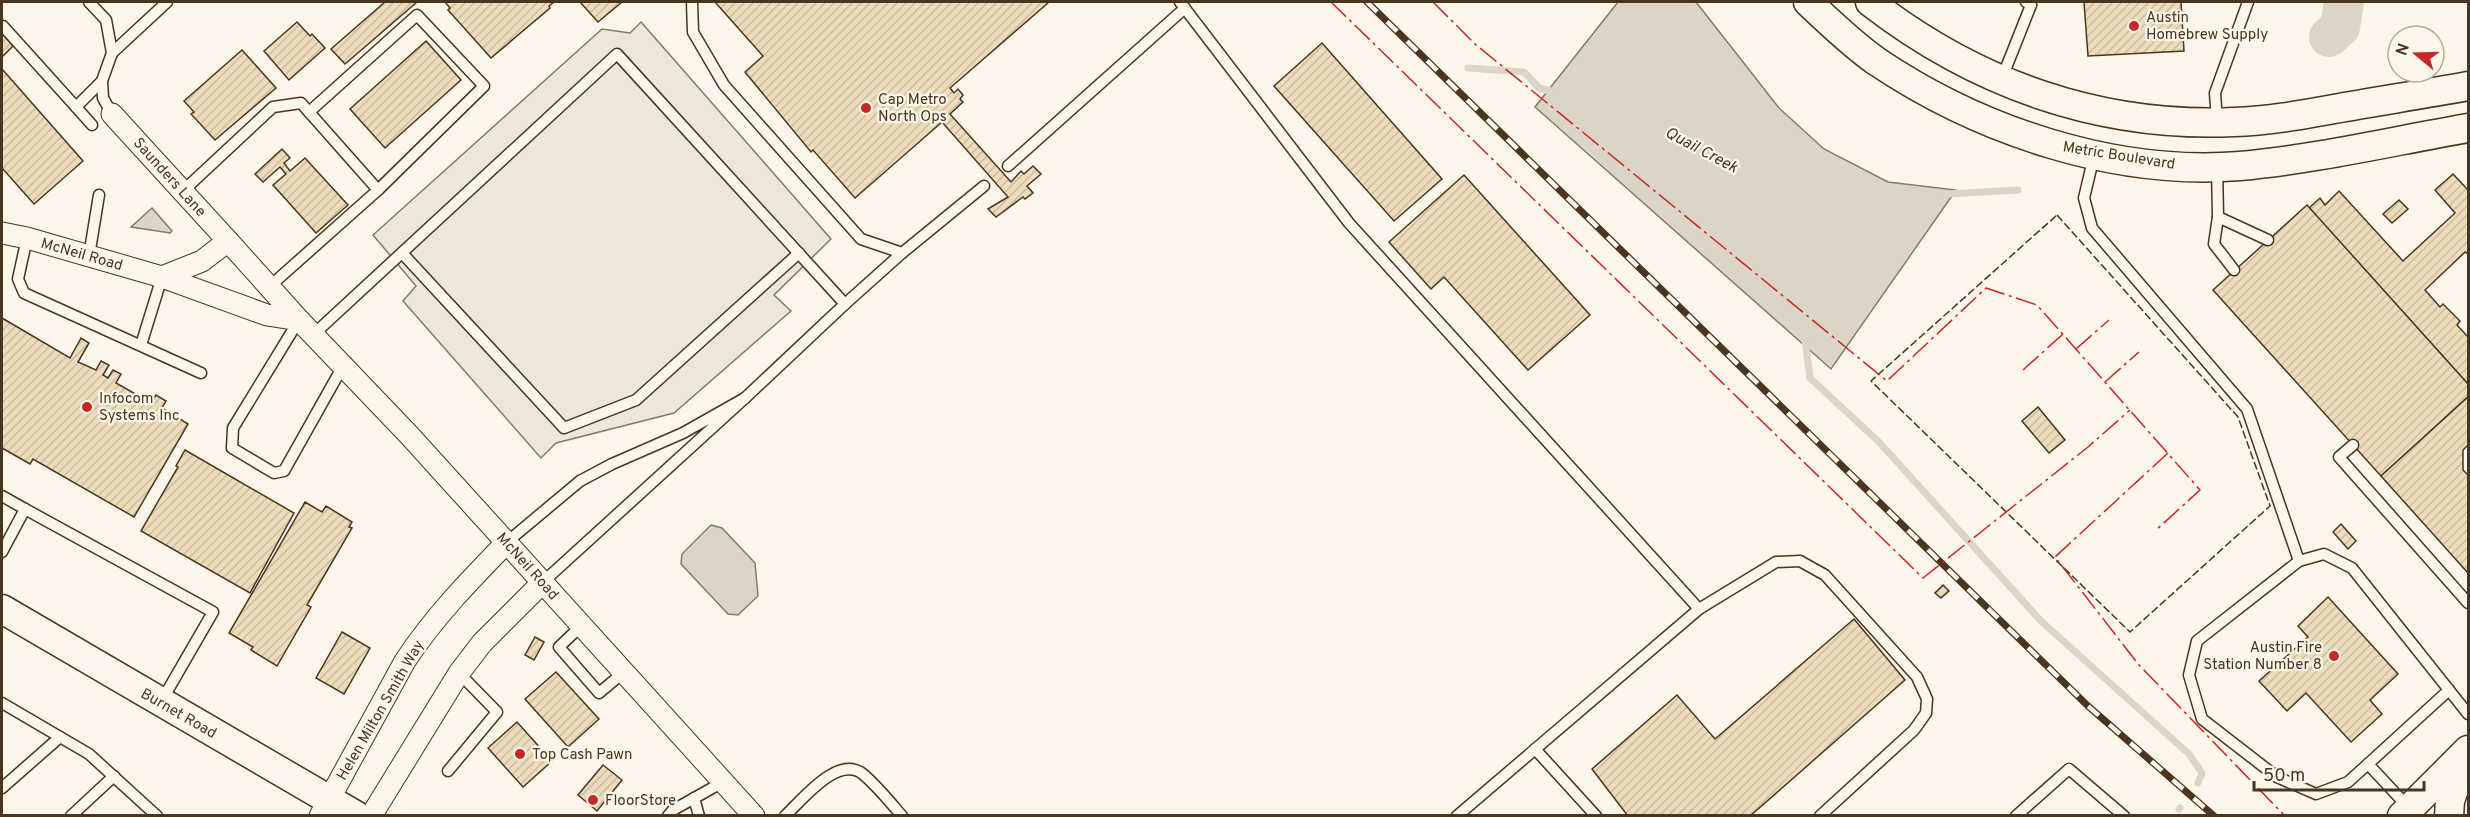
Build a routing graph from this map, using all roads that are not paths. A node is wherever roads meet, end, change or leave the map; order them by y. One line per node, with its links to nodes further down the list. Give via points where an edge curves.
1 (89, 2): 10 (lane, via 106,20)
2 (167, 2): 10 (lane)
3 (692, 2): 35 (lane, via 693,32 724,84 861,239)
4 (1808, 2): 21 (main road, Metric Boulevard, via 1876,60 1933,95 1989,123)
5 (1870, 2): 12 (main road, via 1953,58)
6 (2026, 2): 12 (lane, via 2031,5)
7 (2248, 2): 18 (lane, via 2215,93)
8 (1183, 5): 22 (lane); 55 (lane, via 1349,224)
9 (3, 26): 14 (lane)
10 (112, 53): 11 (lane)
11 (102, 81): 14 (lane); 17 (lane, via 103,98)
12 (2001, 81): 16 (main road, via 2062,103)
13 (2469, 86): 18 (main road, via 2280,118)
14 (76, 107): 19 (lane)
15 (309, 112): 25 (lane, via 301,103 273,108); 26 (lane); 26 (lane, via 417,15 484,86)
16 (2104, 112): 18 (main road, via 2151,120); 21 (main road)
17 (112, 114): 25 (street, Saunders Lane)
18 (2217, 123): 23 (main road)
19 (92, 125)
20 (2469, 128): 23 (main road, Metric Boulevard, via 2281,161)
21 (2095, 155): 23 (main road, Metric Boulevard, via 2190,167); 51 (lane, via 2084,198 2092,228 2247,409)
22 (1008, 166)
23 (2217, 166): 28 (lane)
24 (984, 186): 35 (lane)
25 (184, 190): 32 (street, Saunders Lane)
26 (378, 190): 39 (lane)
27 (99, 195): 36 (lane)
28 (2218, 217): 31 (lane); 37 (lane, via 2214,244)
29 (2, 233): 30 (street, McNeil Road)
30 (27, 238): 36 (street, McNeil Road); 42 (lane, via 18,279 24,293)
31 (2268, 240)
32 (228, 241): 38 (street, via 202,261); 39 (street, McNeil Road)
33 (402, 253): 34 (lane, via 564,428 636,400); 34 (lane, via 617,54); 41 (lane)
34 (799, 253): 40 (lane)
35 (902, 253): 40 (lane)
36 (89, 256): 38 (street, McNeil Road)
37 (2234, 270)
38 (162, 277): 41 (street, McNeil Road); 42 (lane)
39 (269, 287): 41 (street, McNeil Road)
40 (845, 304): 45 (lane)
41 (306, 327): 43 (street, McNeil Road); 43 (lane, via 233,428 232,448 274,473 284,471)
42 (141, 345): 44 (lane)
43 (343, 366): 49 (street, McNeil Road)
44 (201, 372)
45 (745, 398): 49 (lane, via 683,433 580,481); 52 (lane)
46 (2353, 445): 53 (lane, via 2339,457)
47 (2, 496): 48 (lane)
48 (25, 509): 50 (lane); 60 (lane, via 213,612)
49 (507, 542): 52 (street, McNeil Road); 72 (street, Helen Milton Smith Way, via 421,637)
50 (2, 552)
51 (2299, 561): 59 (lane, via 2324,554 2352,568); 66 (lane, via 2197,641 2189,675 2202,719 2277,777 2316,794 2348,782)
52 (543, 582): 56 (street, McNeil Road); 58 (street, via 482,643)
53 (2469, 603)
54 (2, 609): 60 (main road, Burnet Road)
55 (1699, 609): 64 (lane); 85 (lane, via 1776,562 1800,561 1825,575 1917,677 1927,699 1926,713 1914,730)
56 (582, 625): 57 (street, McNeil Road); 57 (lane, via 559,647 599,693)
57 (624, 672): 69 (street, McNeil Road)
58 (459, 673): 67 (lane, via 497,711); 77 (street)
59 (2449, 690): 62 (lane); 66 (lane)
60 (160, 702): 72 (main road, Burnet Road)
61 (2, 704): 63 (lane)
62 (2469, 714)
63 (60, 737): 68 (lane, via 89,754); 70 (lane)
64 (1535, 749): 83 (lane); 84 (lane)
65 (2468, 751): 73 (main road); 88 (main road, via 2450,801)
66 (2368, 764): 73 (lane)
67 (448, 771)
68 (114, 776): 74 (lane); 75 (lane)
69 (723, 782): 71 (lane); 80 (street, McNeil Road)
70 (2, 788)
71 (694, 798): 78 (lane); 79 (lane)
72 (324, 808): 76 (main road, Burnet Road)
73 (2406, 812)
74 (70, 816)
75 (157, 816)
76 (357, 816)
77 (370, 816)
78 (668, 816)
79 (699, 816)
80 (754, 816)
81 (785, 816): 82 (lane, via 832,772 846,767 862,773)
82 (903, 816)
83 (1457, 816)
84 (1596, 816)
85 (1820, 816)
86 (2016, 816): 87 (lane, via 2068,769)
87 (2124, 816)
88 (2449, 816)

